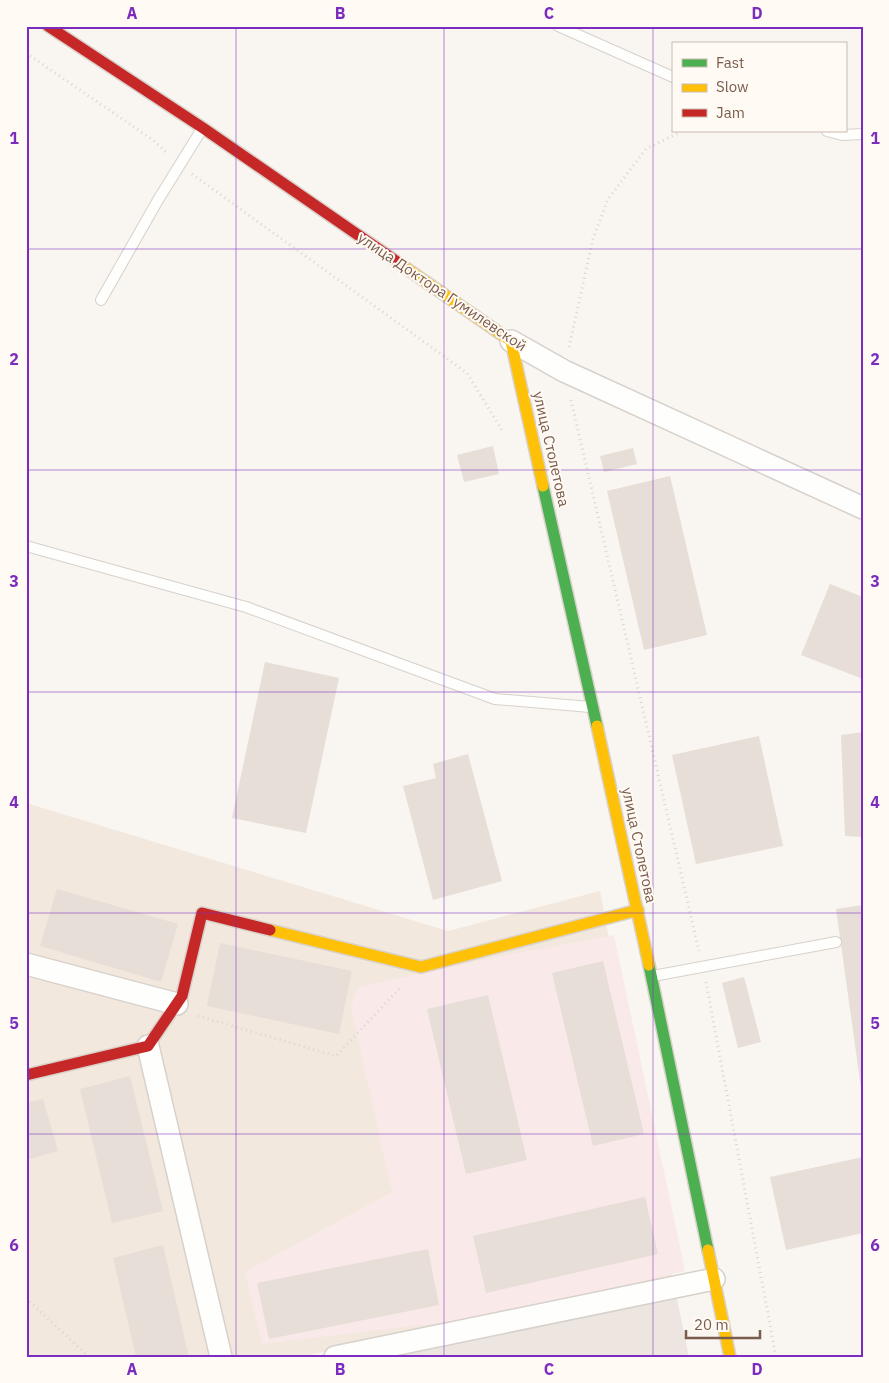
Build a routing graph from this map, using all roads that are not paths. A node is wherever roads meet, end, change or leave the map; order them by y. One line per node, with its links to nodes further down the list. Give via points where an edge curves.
1 (48, 26): 4 (main road, улица Доктора Гумилевской)
2 (558, 26): 3 (lane)
3 (672, 77)
4 (203, 128): 7 (lane); 8 (main road, улица Доктора Гумилевской)
5 (831, 132): 6 (lane)
6 (863, 134)
7 (101, 300)
8 (511, 341): 9 (street, улица Доктора Гумилевской, via 564,371); 11 (main road, улица Столетова)
9 (863, 508)
10 (26, 546): 11 (lane, via 246,608 495,699)
11 (594, 707): 12 (main road, улица Столетова)
12 (638, 910): 15 (main road, улица Столетова); 16 (main road, via 421,967 202,913 182,996)
13 (836, 942): 15 (lane)
14 (26, 964): 16 (street)
15 (652, 977): 19 (main road, улица Столетова)
16 (175, 1007): 17 (main road)
17 (148, 1046): 18 (main road); 20 (street)
18 (26, 1075)
19 (714, 1279): 21 (street); 22 (main road, улица Столетова)
20 (221, 1357)
21 (335, 1357)
22 (730, 1357)

